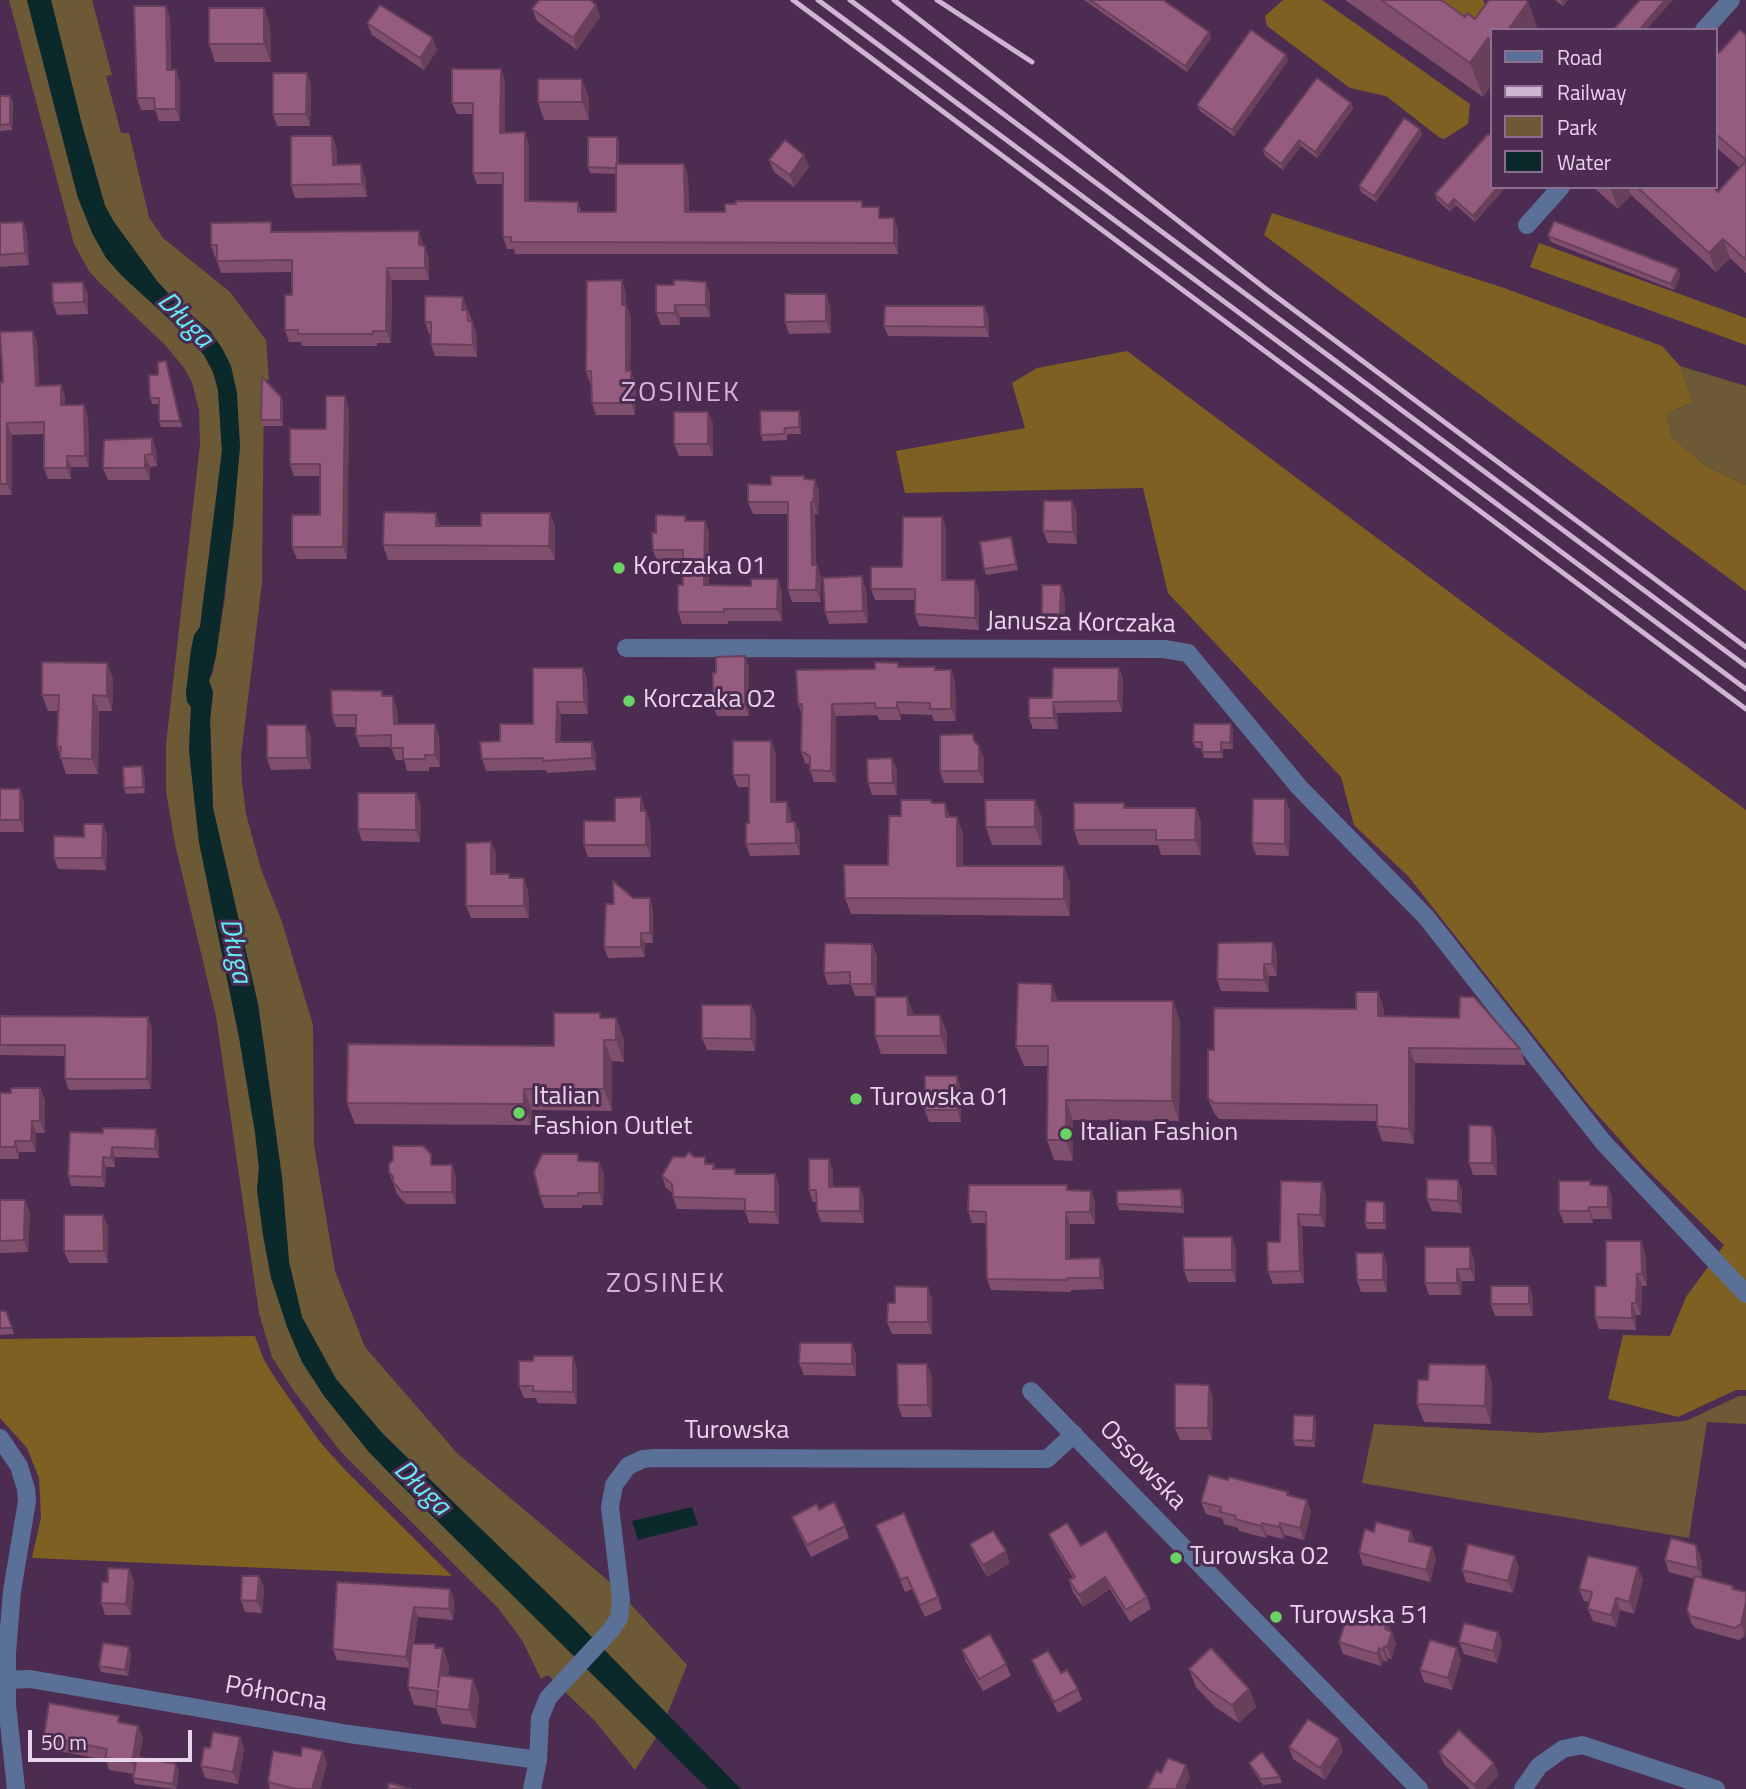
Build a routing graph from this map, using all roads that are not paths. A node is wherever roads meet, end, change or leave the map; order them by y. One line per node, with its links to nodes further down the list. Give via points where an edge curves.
1 (1731, 0): 2 (street)
2 (1706, 28)
3 (1559, 189): 4 (street)
4 (1527, 225)
5 (626, 648): 6 (street, Janusza Korczaka, via 1164,649 1188,653 1299,787 1426,917 1603,1142)
6 (1746, 1294)
7 (1031, 1391): 8 (street, Ossowska)
8 (1074, 1434): 12 (street, Turowska, via 1047,1459 643,1459 624,1470 611,1494 610,1520 619,1618 548,1698 540,1718); 15 (street, Ossowska)
9 (0, 1438): 10 (street, via 19,1466 27,1501 12,1591)
10 (6, 1680): 11 (street); 12 (street, Północna, via 30,1679 349,1734)
11 (5, 1731): 13 (street)
12 (538, 1760): 14 (street, Turowska)
13 (16, 1789)
14 (532, 1789)
15 (1419, 1789)
16 (1523, 1789): 17 (street, via 1539,1766 1563,1749 1583,1745)
17 (1716, 1789)

